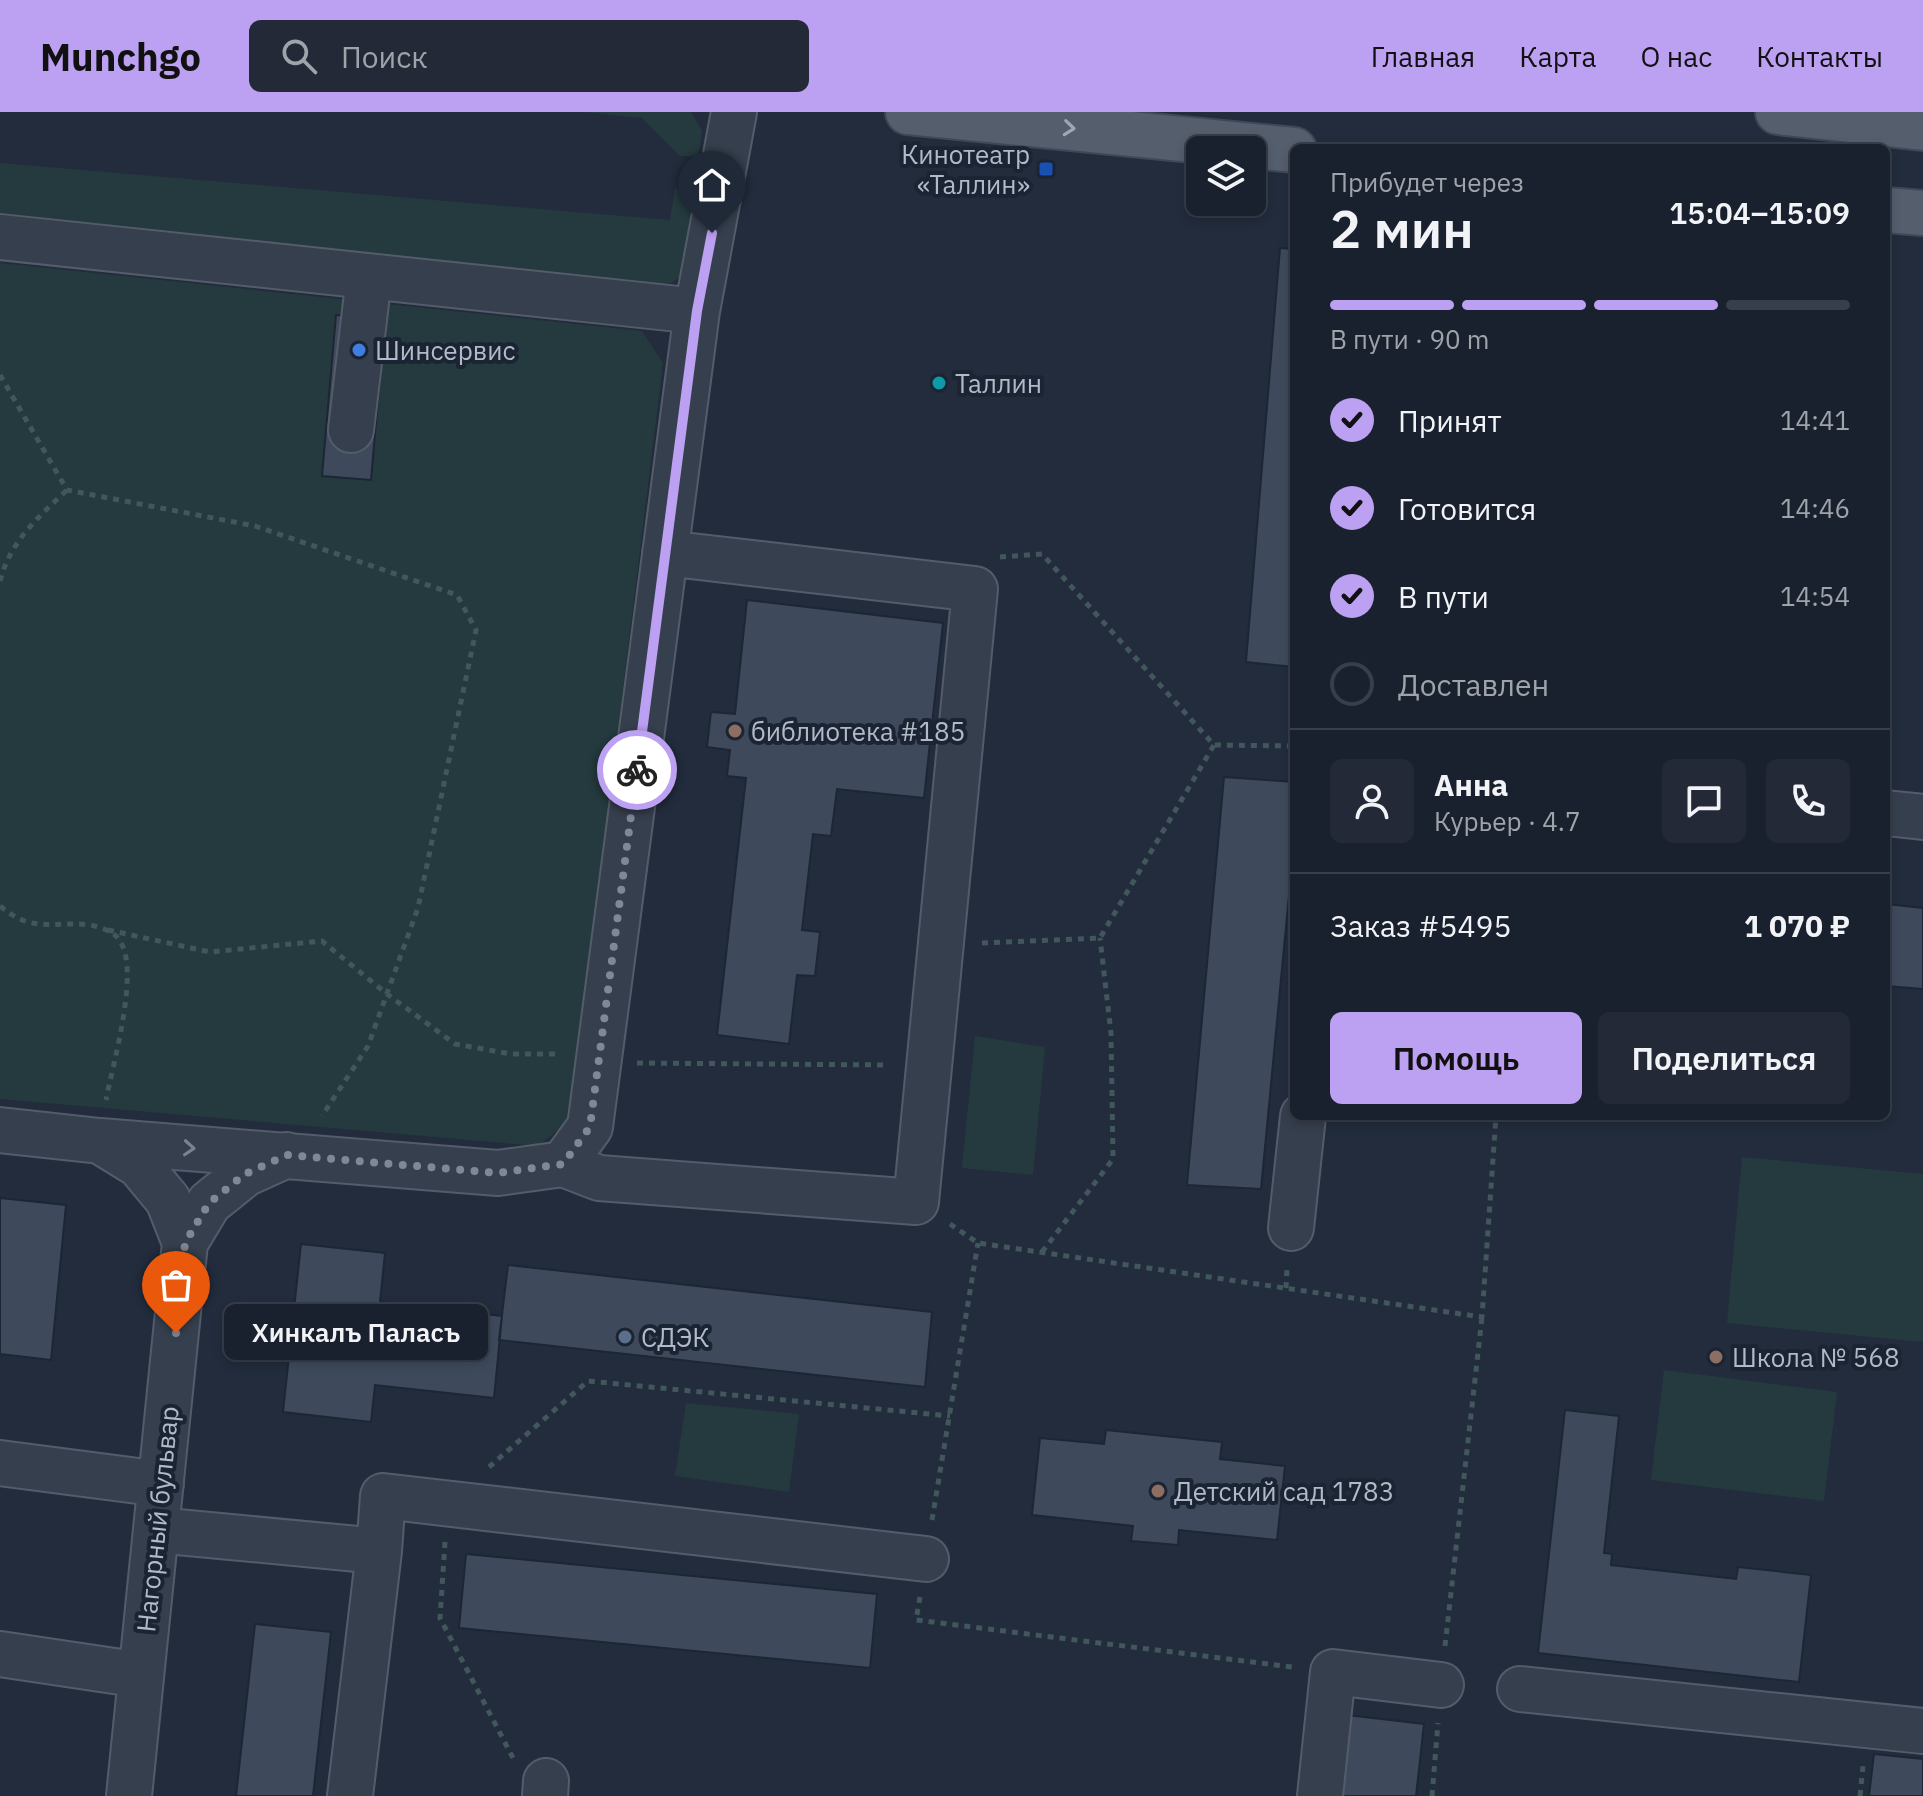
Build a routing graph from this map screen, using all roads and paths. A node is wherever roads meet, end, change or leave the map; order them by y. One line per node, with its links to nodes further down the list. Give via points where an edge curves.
1 (734, 112): 10 (street)
2 (908, 112): 5 (main road, one-way to 5)
3 (1778, 112): 4 (main road)
4 (1923, 128)
5 (1290, 150)
6 (1890, 210): 7 (main road)
7 (1923, 213)
8 (0, 237): 9 (street)
9 (369, 277): 10 (street); 12 (street)
10 (697, 311): 14 (street)
11 (0, 375): 13 (path)
12 (351, 430)
13 (67, 490): 15 (path, via 34,521 6,559); 27 (path, via 255,526 457,595 476,630 418,908)
14 (665, 553): 16 (street); 36 (street, via 590,1127)
15 (0, 581)
16 (975, 589): 17 (path, via 983,558 1042,554); 26 (street)
17 (1214, 745): 18 (path); 25 (path)
18 (1290, 746)
19 (1890, 813): 20 (street)
20 (1923, 817)
21 (0, 906): 22 (path)
22 (9, 913): 23 (path); 24 (path, via 34,925 79,924)
23 (0, 920)
24 (108, 930): 27 (path, via 210,952 322,941); 33 (path, via 120,940 128,972)
25 (1100, 938): 26 (path); 40 (path, via 1111,1033 1113,1159)
26 (941, 944): 30 (street)
27 (387, 994): 28 (path, via 455,1044 511,1054); 32 (path, via 368,1046)
28 (550, 1053)
29 (624, 1063): 30 (path)
30 (930, 1065): 36 (street, via 916,1202 599,1178)
31 (1303, 1120): 37 (street)
32 (319, 1121)
33 (102, 1127): 34 (street, Нагорный бульвар); 35 (street, Нагорный бульвар, one-way to 35); 38 (street, Нагорный бульвар, via 168,1200)
34 (0, 1130)
35 (287, 1155): 36 (street, Нагорный бульвар, via 498,1173); 38 (street, Нагорный бульвар, via 245,1174 209,1203)
36 (563, 1164)
37 (1291, 1228)
38 (185, 1243): 44 (street, Нагорный бульвар)
39 (978, 1243): 42 (path)
40 (1042, 1252)
41 (1482, 1317): 52 (path)
42 (950, 1416): 45 (path, via 588,1381); 48 (path)
43 (0, 1463): 44 (street)
44 (161, 1484): 46 (street, Нагорный бульвар)
45 (447, 1503): 47 (street, via 383,1496); 48 (street); 55 (path, via 440,1618)
46 (156, 1530): 47 (street); 51 (street, Нагорный бульвар)
47 (379, 1551): 57 (street)
48 (926, 1559): 50 (path, via 916,1620)
49 (0, 1654): 51 (street)
50 (1333, 1672): 52 (street); 58 (street)
51 (141, 1675): 56 (street, Нагорный бульвар)
52 (1441, 1685): 59 (path)
53 (1520, 1689): 54 (street)
54 (1923, 1731)
55 (537, 1782)
56 (129, 1796)
57 (350, 1796)
58 (1320, 1796)
59 (1432, 1796)

